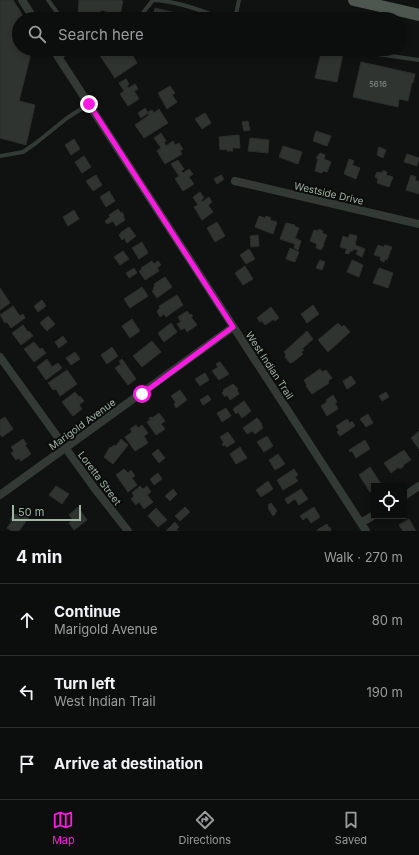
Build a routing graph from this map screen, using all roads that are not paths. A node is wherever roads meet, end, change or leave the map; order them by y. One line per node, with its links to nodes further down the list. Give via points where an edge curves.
1 (22, 0): 6 (street)
2 (48, 0): 7 (lane)
3 (165, 0): 8 (lane, via 153,0); 9 (lane)
4 (239, 0): 10 (lane)
5 (356, 0): 11 (main road)
6 (30, 12)
7 (57, 12)
8 (144, 12)
9 (205, 12)
10 (236, 12)
11 (383, 12)
12 (407, 15): 13 (main road)
13 (419, 15)
14 (62, 56): 16 (lane)
15 (391, 56): 17 (lane)
16 (59, 58): 18 (street, West Indian Trail)
17 (419, 60)
18 (89, 104): 19 (lane, via 23,152); 22 (street, West Indian Trail)
19 (0, 156)
20 (235, 181): 21 (street, Westside Drive)
21 (419, 224)
22 (233, 327): 24 (street, Marigold Avenue); 29 (street, West Indian Trail)
23 (0, 357): 24 (street, Loretta Street)
24 (66, 448): 27 (street, Marigold Avenue); 30 (street, Loretta Street)
25 (419, 486): 26 (street)
26 (407, 494)
27 (0, 495)
28 (371, 517): 29 (street)
29 (361, 523): 31 (street, West Indian Trail)
30 (128, 531)
31 (366, 531)

